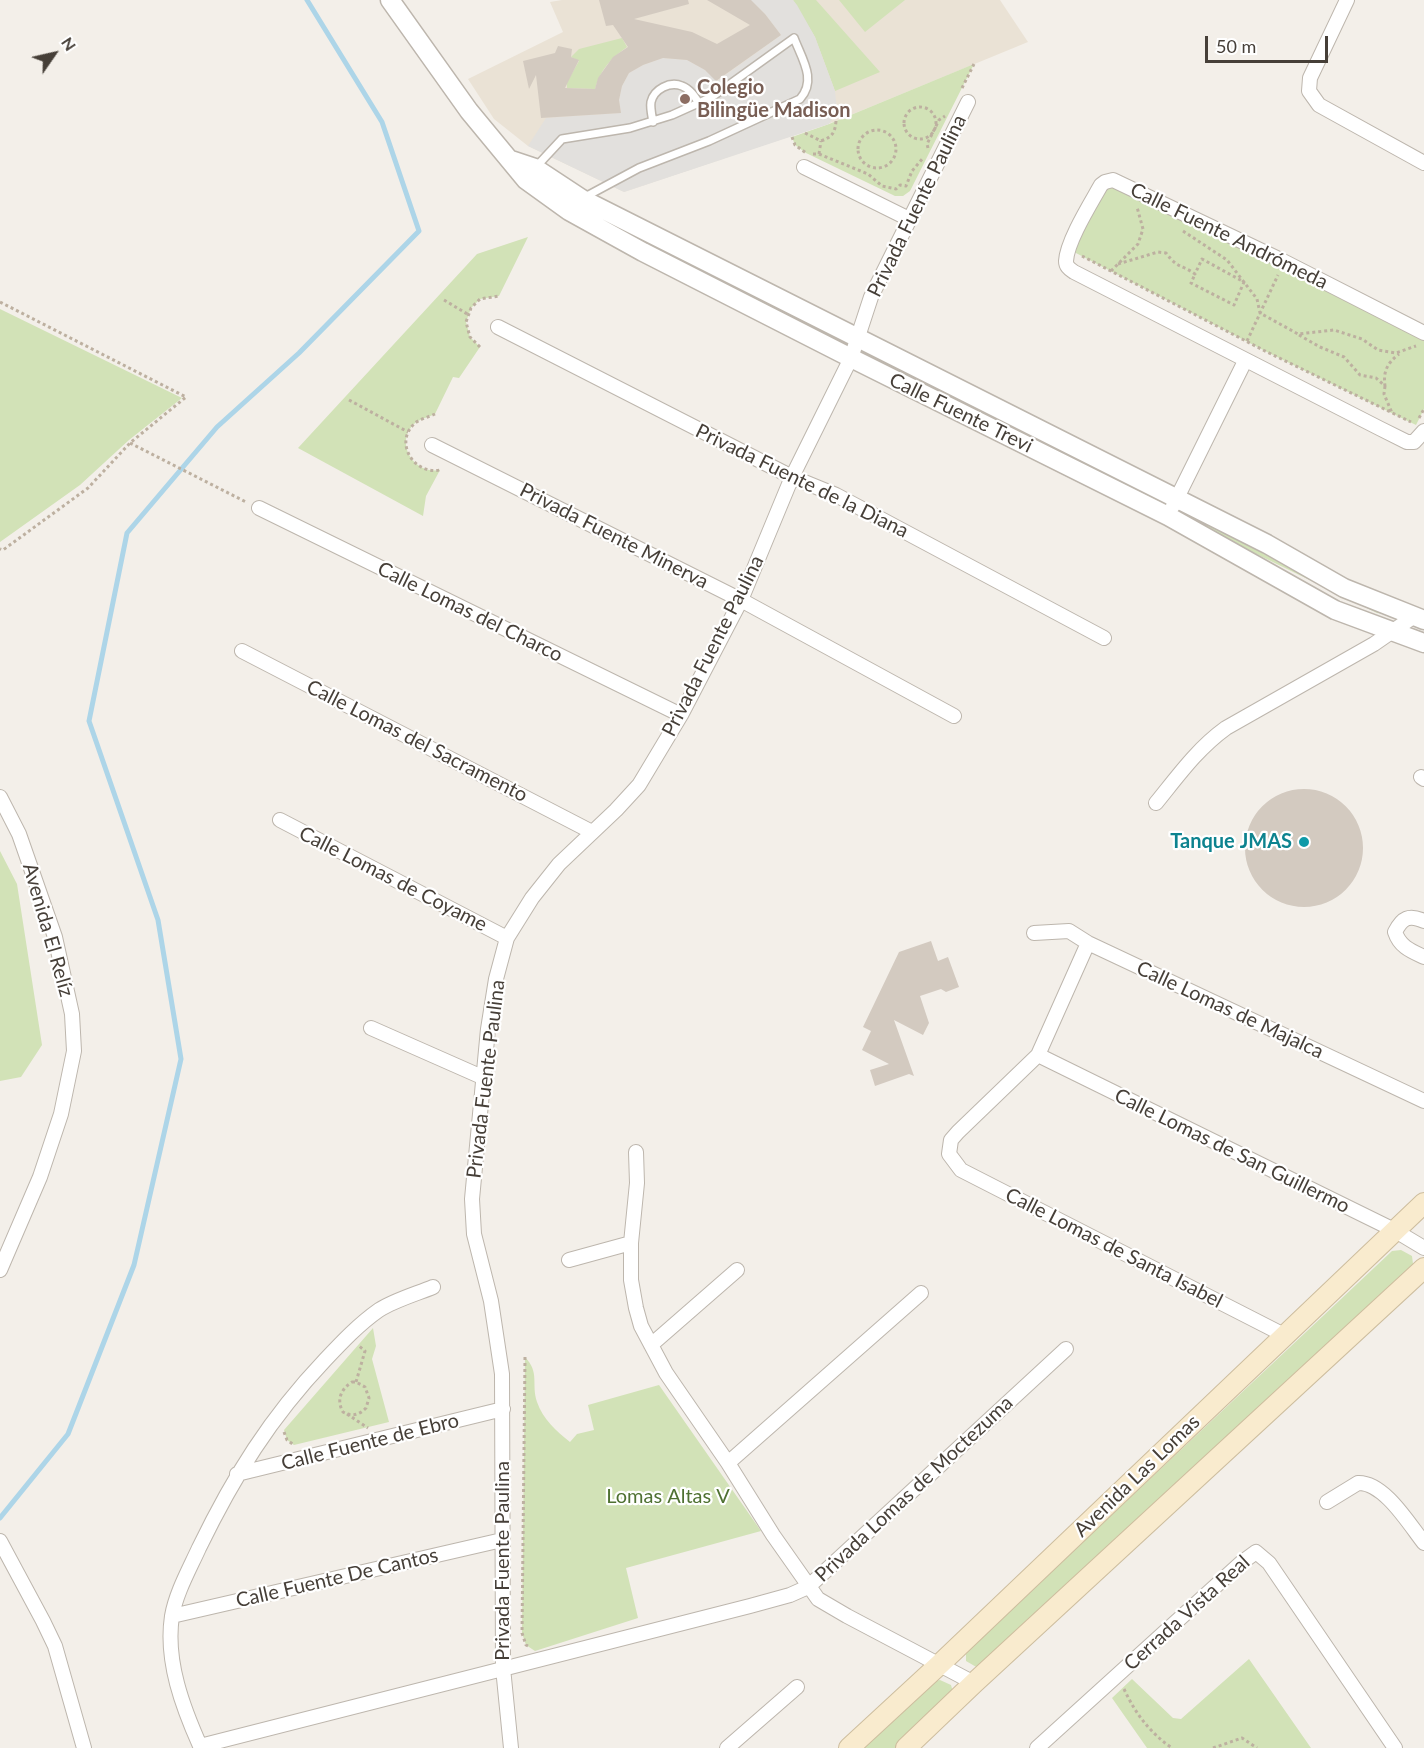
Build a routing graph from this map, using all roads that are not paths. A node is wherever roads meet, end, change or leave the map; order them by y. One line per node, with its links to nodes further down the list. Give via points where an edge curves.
1 (390, 0): 8 (street, Calle Fuente Trevi, via 469,111 511,160)
2 (1347, 0): 6 (street, via 1310,78 1309,91 1319,105)
3 (963, 100): 10 (street, Privada Fuente Paulina)
4 (699, 103): 5 (lane); 5 (lane, via 682,86 666,86 651,102); 9 (lane, via 712,98 794,38 808,73 806,92 800,99 639,168 600,187)
5 (653, 122): 8 (lane, via 561,139)
6 (1424, 163)
7 (804, 167): 10 (street)
8 (531, 174): 9 (street, Calle Fuente Trevi)
9 (576, 205): 13 (street, Calle Fuente Trevi); 14 (street, Calle Fuente Trevi, via 643,252)
10 (909, 219): 13 (street, Privada Fuente Paulina, via 871,297)
11 (498, 327): 18 (street, Privada Fuente de la Diana)
12 (1424, 333): 15 (street, Calle Fuente Andrómeda, via 1119,182 1103,183 1073,240 1066,259 1068,268)
13 (859, 337): 14 (street, Privada Fuente Paulina); 19 (street, Calle Fuente Trevi)
14 (851, 358): 18 (street, Privada Fuente Paulina); 21 (street, Calle Fuente Trevi)
15 (1245, 362): 16 (street, Calle Fuente Andrómeda, via 1407,442 1414,442); 19 (street)
16 (1424, 431)
17 (432, 445): 22 (street, Privada Fuente Minerva)
18 (792, 477): 22 (street, Privada Fuente Paulina); 25 (street, Privada Fuente de la Diana, via 836,495)
19 (1177, 499): 21 (street); 23 (street, Calle Fuente Trevi, via 1344,588)
20 (259, 508): 28 (street, Calle Lomas del Charco)
21 (1168, 516): 24 (street, Calle Fuente Trevi, via 1335,610)
22 (741, 600): 28 (street, Privada Fuente Paulina); 29 (street, Privada Fuente Minerva)
23 (1418, 618): 24 (street)
24 (1392, 631): 26 (street, Calle Fuente Trevi); 31 (street, via 1219,733 1203,746)
25 (1104, 638)
26 (1424, 644)
27 (242, 651): 33 (street, Calle Lomas del Sacramento)
28 (681, 715): 33 (street, Privada Fuente Paulina, via 639,785)
29 (954, 716)
30 (0, 797): 50 (street, Avenida El Relíz, via 19,834 55,937 72,1014 74,1051 68,1087 40,1177)
31 (1156, 803)
32 (280, 820): 36 (street, Calle Lomas de Coyame)
33 (592, 832): 36 (street, Privada Fuente Paulina, via 559,864)
34 (1424, 921): 38 (street, via 1415,917 1404,919 1395,932 1405,948)
35 (1034, 933): 37 (street, Calle Lomas de Majalca, via 1069,931)
36 (507, 938): 41 (street, Privada Fuente Paulina, via 496,979)
37 (1088, 943): 40 (street); 42 (street, Calle Lomas de Majalca)
38 (1424, 957)
39 (371, 1028): 41 (street)
40 (1038, 1055): 45 (street, Calle Lomas de San Guillermo); 54 (street, Calle Lomas de Santa Isabel, via 951,1140 949,1154 961,1170)
41 (482, 1077): 57 (street, Privada Fuente Paulina, via 473,1188 474,1234 492,1301)
42 (1424, 1101)
43 (636, 1152): 46 (street)
44 (1424, 1203): 45 (main road, Avenida Las Lomas)
45 (1394, 1230): 47 (street, Calle Lomas de San Guillermo); 54 (main road, Avenida Las Lomas)
46 (631, 1243): 48 (street); 55 (street, via 636,1308)
47 (1424, 1248)
48 (569, 1260)
49 (1424, 1269): 68 (main road, Avenida Las Lomas)
50 (0, 1270)
51 (737, 1270): 55 (street)
52 (434, 1287): 59 (street, via 380,1310 346,1338 267,1427)
53 (921, 1293): 58 (street)
54 (1284, 1335): 66 (main road, Avenida Las Lomas)
55 (651, 1345): 58 (street)
56 (1066, 1349): 64 (street, Privada Lomas de Moctezuma)
57 (503, 1409): 59 (street, Calle Fuente de Ebro); 61 (street, Privada Fuente Paulina)
58 (728, 1463): 64 (street)
59 (237, 1474): 65 (street, via 183,1581)
60 (1327, 1502): 63 (street, via 1358,1483 1374,1486)
61 (502, 1540): 65 (street, Calle Fuente De Cantos); 67 (street, Privada Fuente Paulina)
62 (0, 1541): 72 (street, via 55,1646)
63 (1424, 1543)
64 (808, 1587): 66 (street, via 825,1604); 67 (street, Privada Lomas de Moctezuma, via 750,1606)
65 (172, 1616): 71 (street, via 176,1684)
66 (940, 1664): 68 (street); 75 (main road, Avenida Las Lomas)
67 (503, 1668): 71 (street, Privada Lomas de Moctezuma); 73 (street, Privada Fuente Paulina)
68 (974, 1683): 76 (main road, Avenida Las Lomas)
69 (797, 1687): 74 (street)
70 (1045, 1745): 77 (street, Cerrada Vista Real, via 1256,1552 1269,1563)
71 (201, 1747)
72 (84, 1748)
73 (511, 1748)
74 (727, 1748)
75 (849, 1748)
76 (906, 1748)
77 (1395, 1748)

